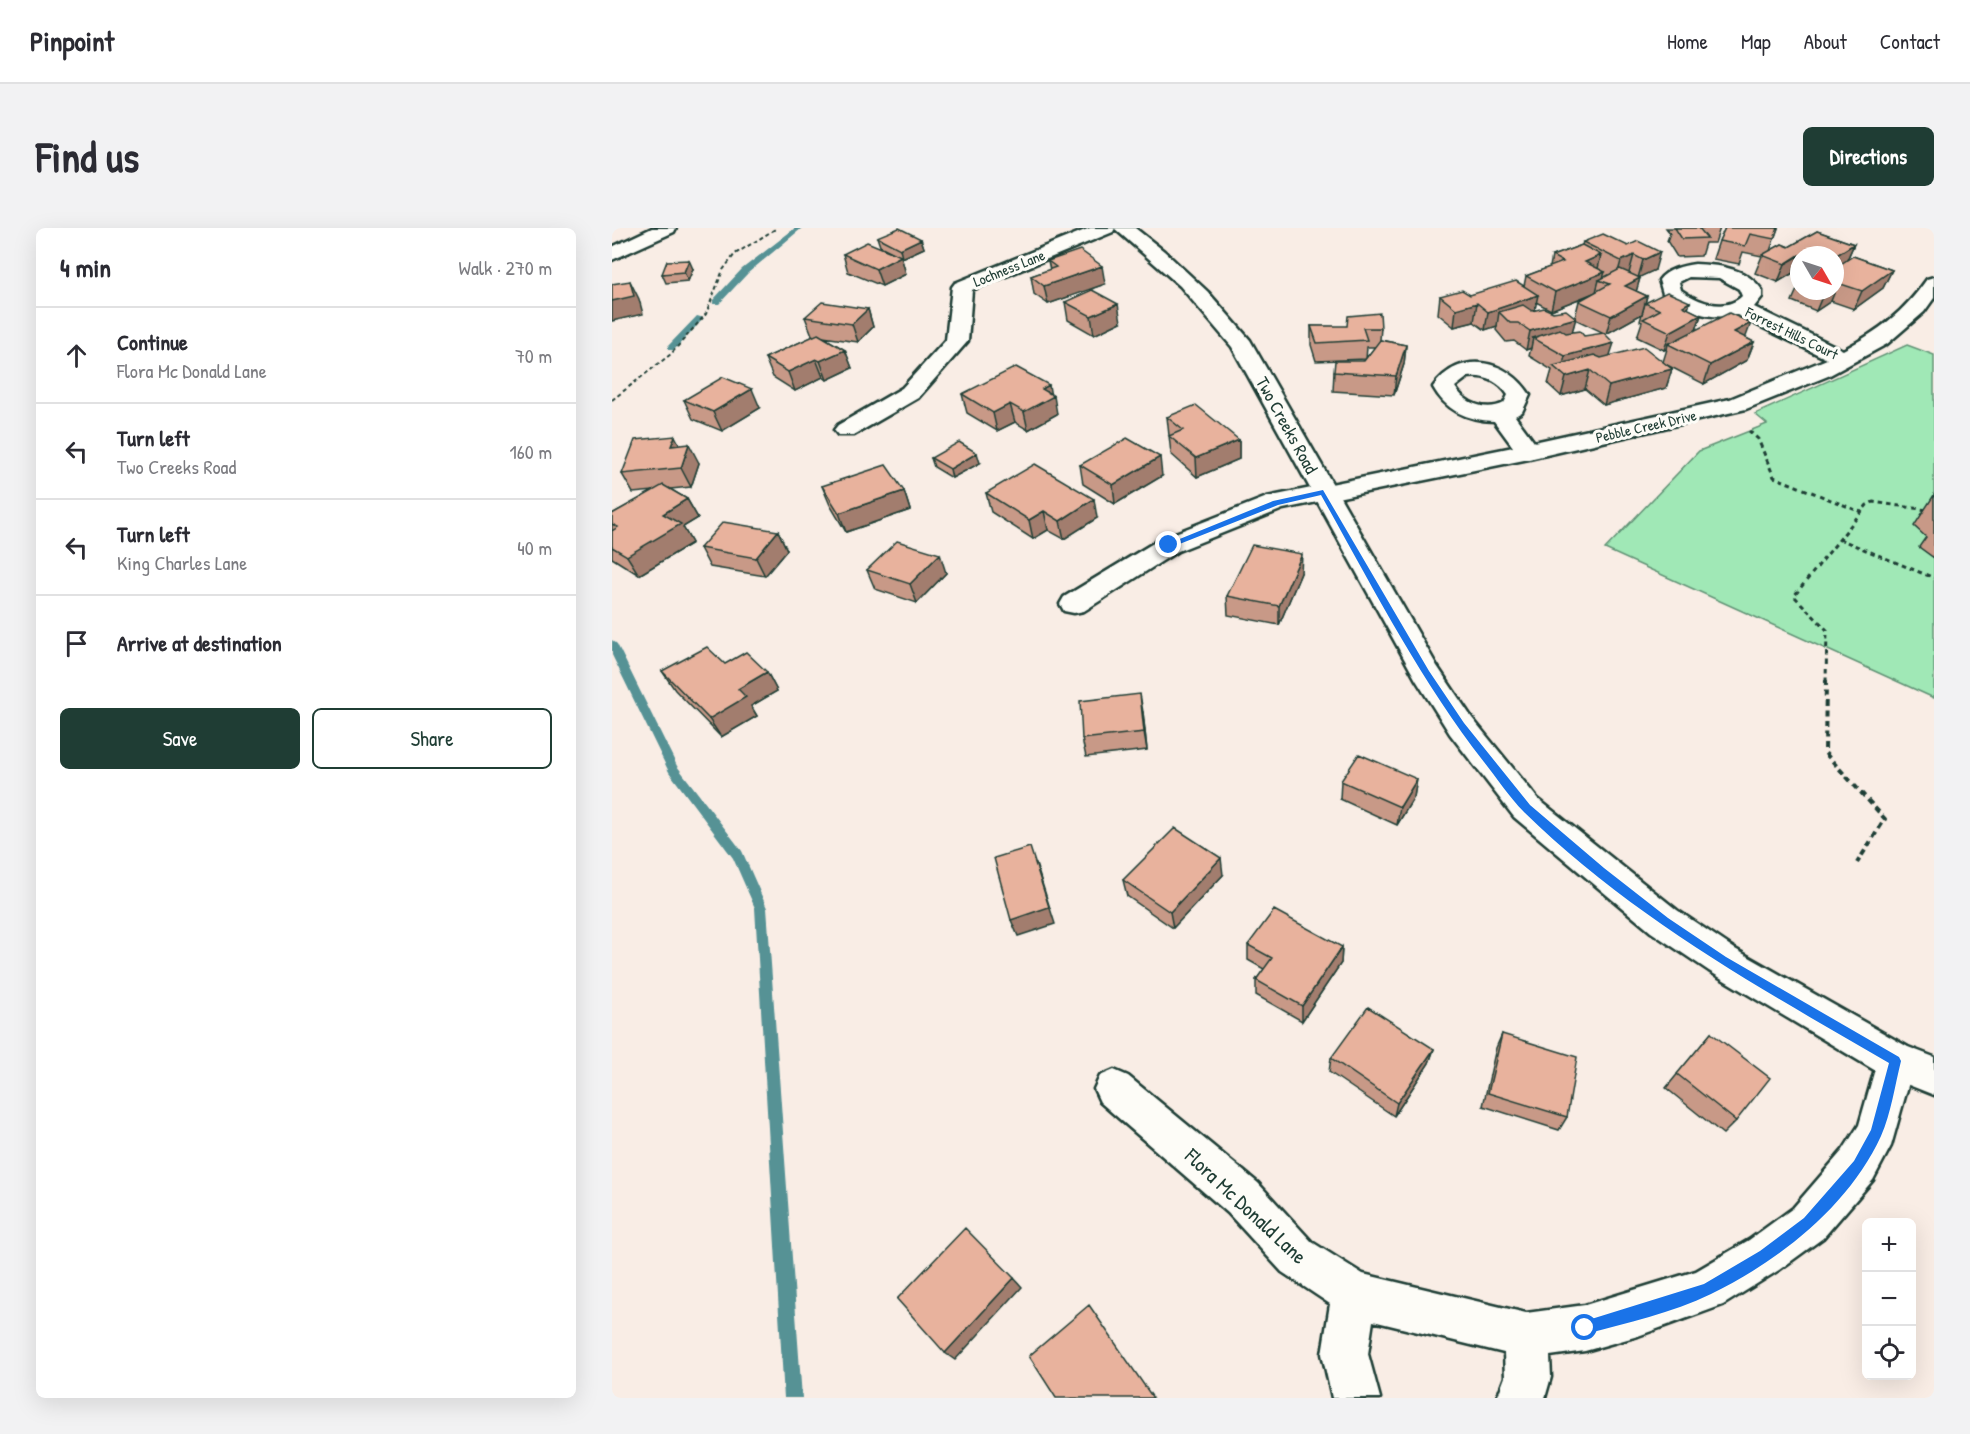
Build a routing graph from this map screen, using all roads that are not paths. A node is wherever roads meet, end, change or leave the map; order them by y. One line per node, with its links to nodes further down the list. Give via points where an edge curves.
1 (667, 228): 4 (street)
2 (1106, 228): 9 (street, Lochness Lane, via 962,287 957,341 910,393)
3 (1123, 228): 11 (street, Two Creeks Road, via 1190,282 1230,329 1306,454)
4 (612, 254)
5 (1934, 283): 7 (street, Pebble Creek Drive, via 1902,322)
6 (1739, 308): 7 (street, Forrest Hills Court)
7 (1845, 359): 10 (street, Pebble Creek Drive, via 1738,404)
8 (1501, 414): 10 (street)
9 (846, 430)
10 (1529, 452): 11 (street, Pebble Creek Drive)
11 (1323, 492): 12 (street, Pebble Creek Drive, via 1276,503 1169,545); 13 (street, Two Creeks Road, via 1426,673 1461,726 1526,808 1664,921 1722,960)
12 (1074, 604)
13 (1895, 1061): 14 (street, Two Creeks Road); 17 (street, Flora Mc Donald Lane, via 1877,1132 1858,1165 1808,1223 1707,1289 1585,1328)
14 (1934, 1076)
15 (1114, 1089): 16 (street, Flora Mc Donald Lane, via 1243,1198 1297,1257)
16 (1354, 1294): 17 (street, Flora Mc Donald Lane); 18 (street, via 1345,1354)
17 (1526, 1336): 19 (street, via 1528,1377)
18 (1356, 1398)
19 (1521, 1398)

